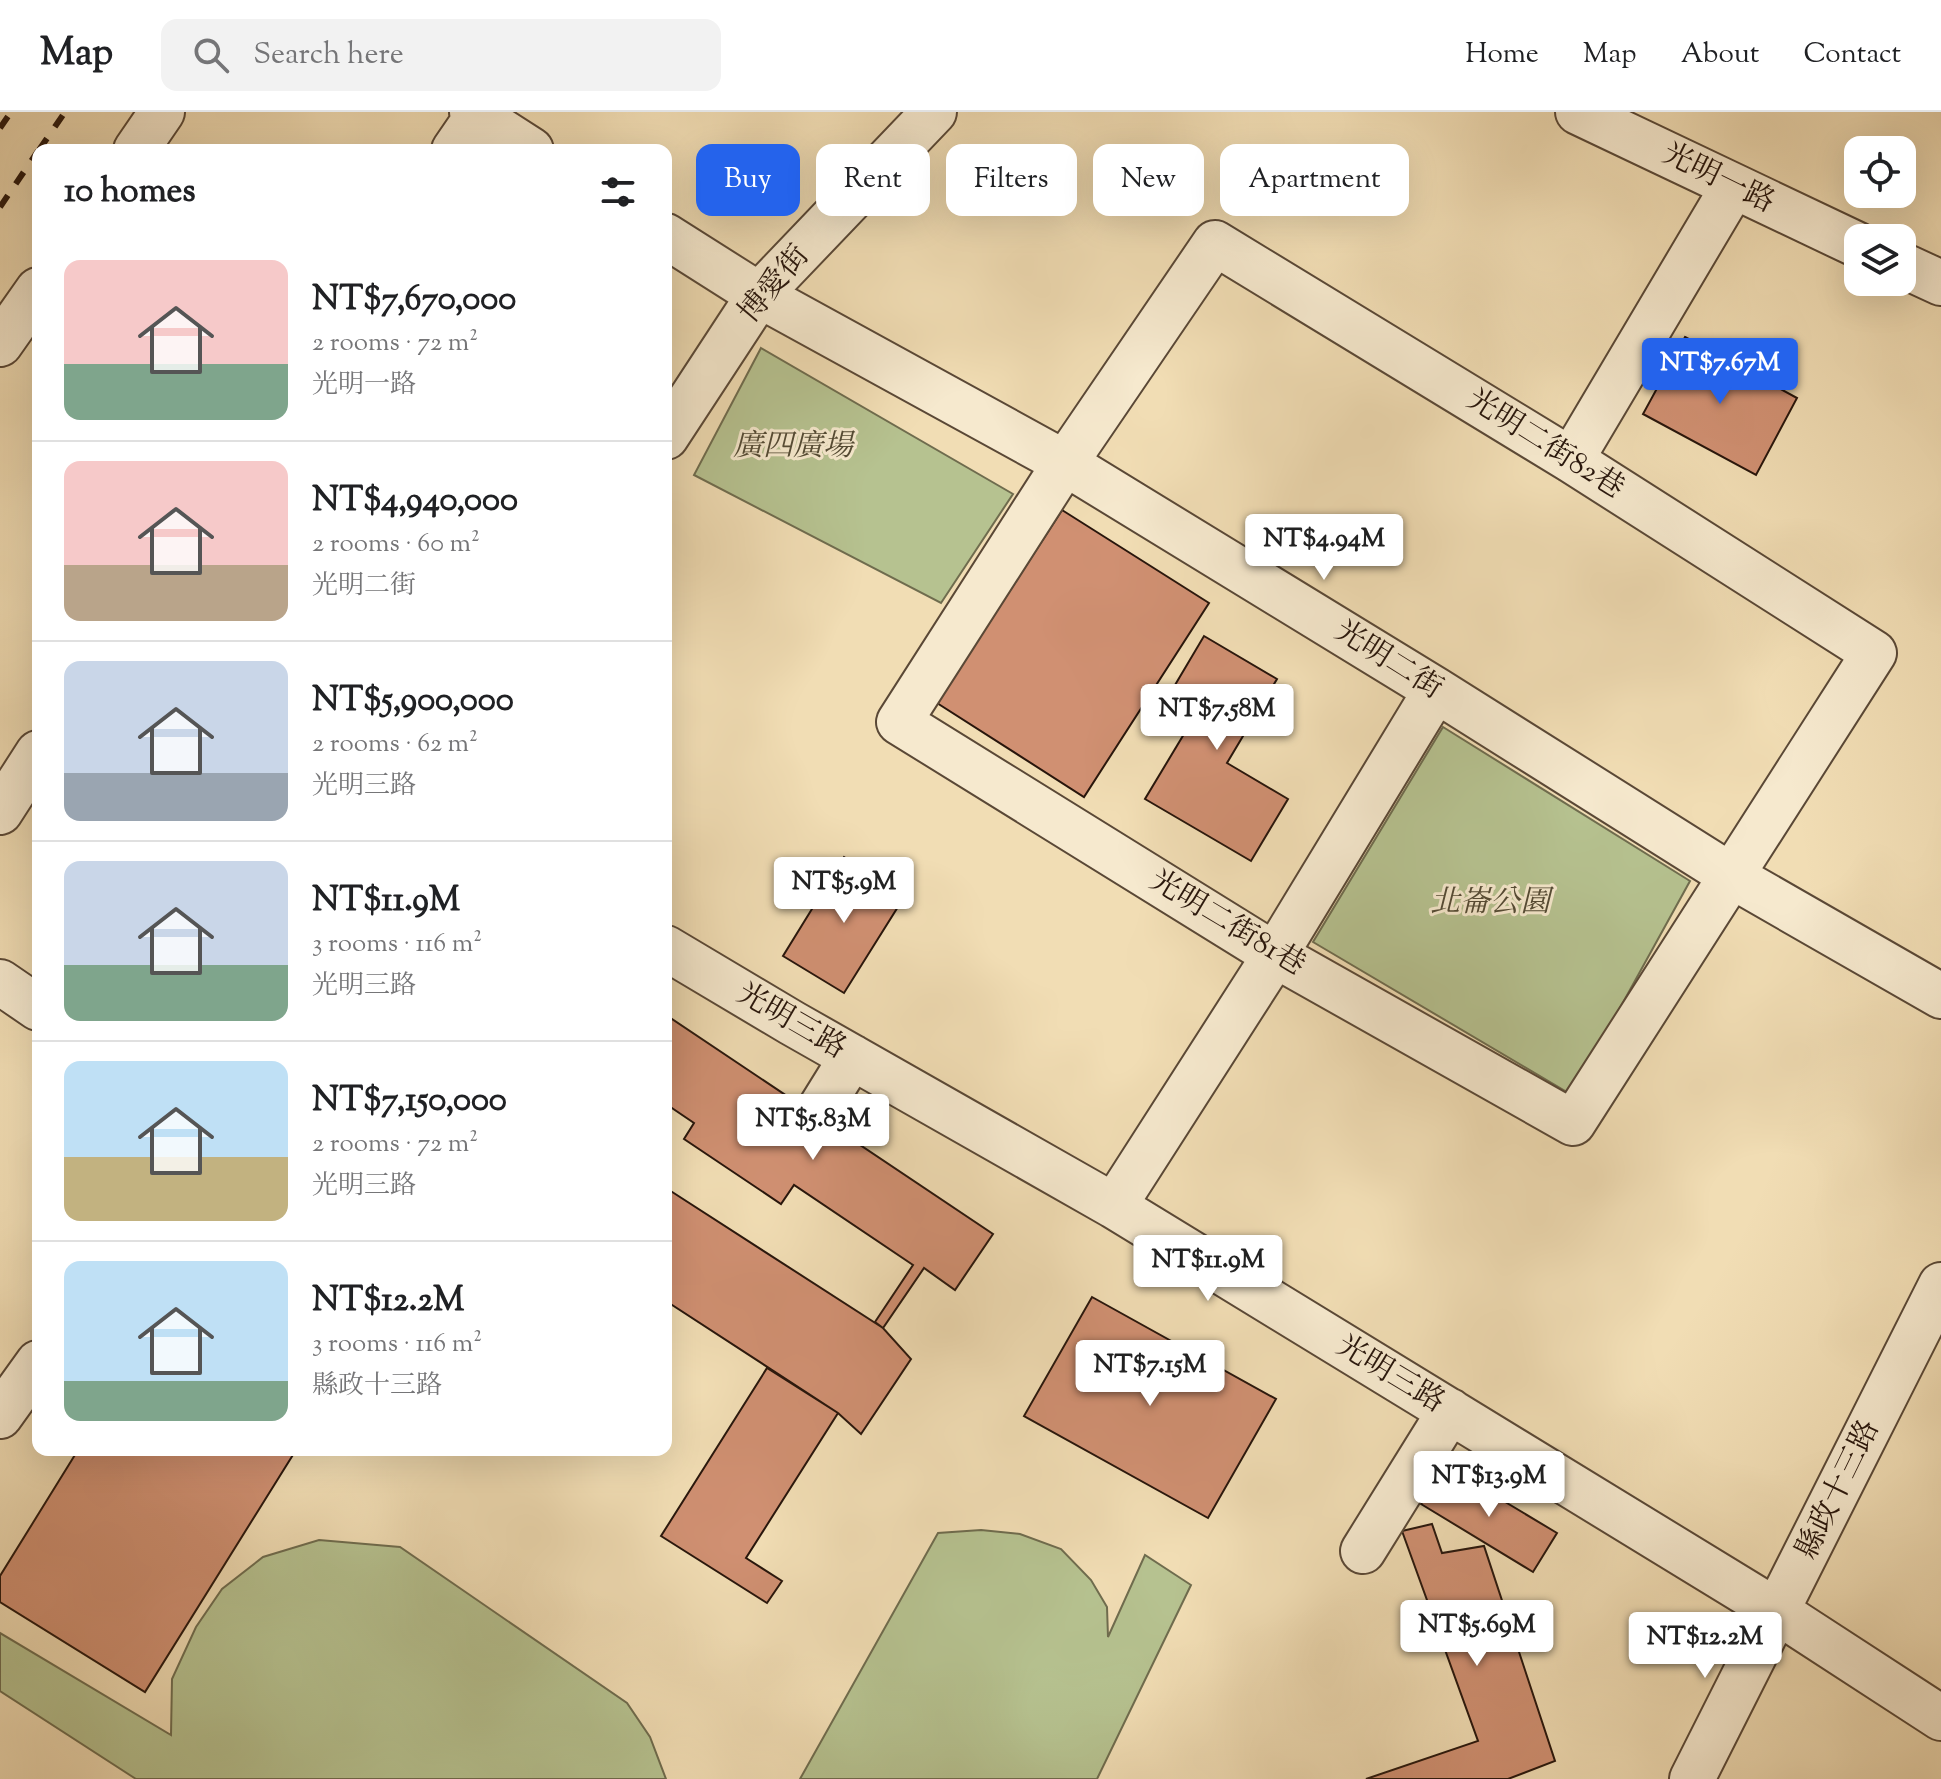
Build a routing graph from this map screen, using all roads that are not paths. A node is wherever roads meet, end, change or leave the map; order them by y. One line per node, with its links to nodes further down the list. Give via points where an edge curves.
1 (162, 112): 5 (street)
2 (934, 112): 12 (street, 博愛街)
3 (1578, 112): 7 (street, 光明一路)
4 (471, 122): 6 (street)
5 (140, 144)
6 (518, 144)
7 (1733, 187): 8 (street, 光明一路); 16 (street)
8 (1844, 239)
9 (672, 240): 12 (street, 光明二街)
10 (1916, 271): 11 (street)
11 (1941, 283)
12 (759, 295): 15 (street, 博愛街); 17 (street, 光明二街)
13 (32, 299): 14 (street)
14 (0, 344)
15 (672, 428)
16 (1571, 460): 17 (street, 光明二街82巷, via 1215,243); 21 (street, 光明二街82巷, via 1874,653)
17 (1065, 463): 18 (street, 光明二街); 23 (street, 光明二街81巷, via 899,722)
18 (1436, 690): 21 (street, 光明二街); 23 (street)
19 (32, 762): 20 (street)
20 (0, 812)
21 (1730, 875): 23 (street, 光明二街81巷, via 1573,1123); 25 (street, 光明二街)
22 (672, 952): 27 (street, 光明三路)
23 (1275, 955): 29 (street)
24 (0, 982): 26 (street)
25 (1941, 996)
26 (32, 1004)
27 (852, 1057): 28 (street); 29 (street, 光明三路)
28 (821, 1107)
29 (1114, 1206): 32 (street, 光明三路)
30 (1941, 1285): 35 (street, 縣政十三路)
31 (32, 1371): 33 (street)
32 (1450, 1411): 34 (street); 35 (street, 光明三路)
33 (0, 1416)
34 (1363, 1551)
35 (1778, 1612): 36 (street, 光明三路); 37 (street, 縣政十三路)
36 (1941, 1718)
37 (1692, 1779)

